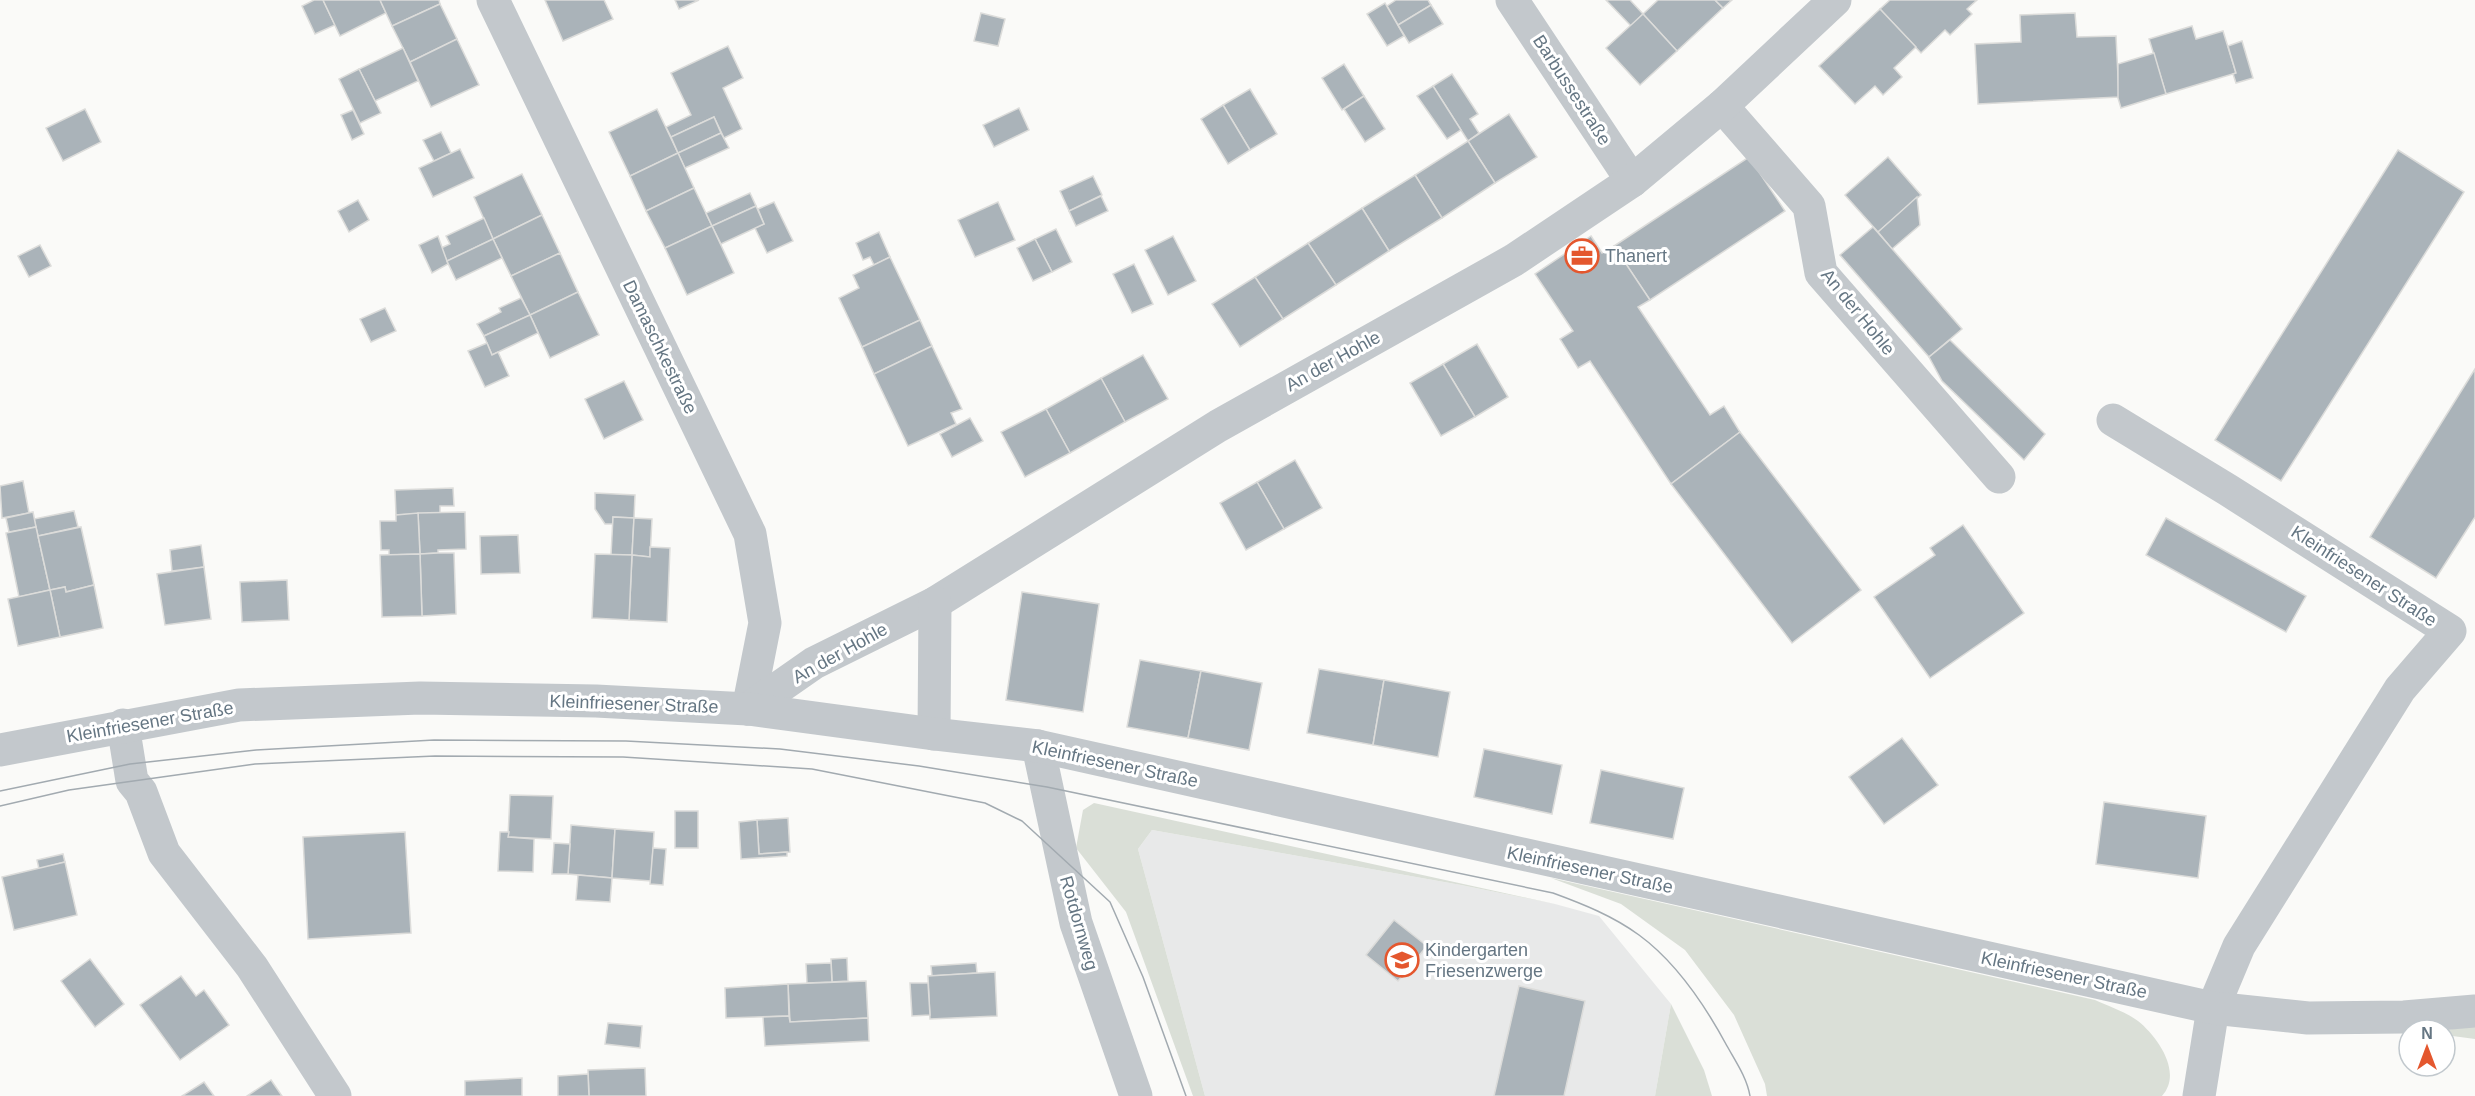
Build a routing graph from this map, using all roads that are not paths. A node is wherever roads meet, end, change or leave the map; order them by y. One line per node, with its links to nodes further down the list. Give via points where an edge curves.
1 (492, 0): 9 (street, Damaschkestraße, via 750,534 765,623)
2 (1512, 0): 5 (street, Barbussestraße)
3 (1835, 0): 4 (street, An der Hohle)
4 (1722, 106): 5 (street, An der Hohle); 7 (street, An der Hohle, via 1809,206 1821,273)
5 (1632, 180): 8 (street, An der Hohle, via 1514,260 1218,426)
6 (2113, 420): 14 (street, Kleinfriesener Straße, via 2450,631 2400,689 2282,876 2239,946)
7 (1999, 477)
8 (935, 603): 9 (street, An der Hohle, via 814,663); 11 (street)
9 (748, 709): 10 (street, Kleinfriesener Straße, via 420,698 239,705); 11 (street, Kleinfriesener Straße)
10 (123, 725): 13 (street, Kleinfriesener Straße); 16 (street, via 132,781 141,792 164,853 252,967)
11 (934, 734): 12 (street, Kleinfriesener Straße)
12 (1038, 746): 14 (street, Kleinfriesener Straße); 17 (street, Rotdornweg, via 1076,922)
13 (0, 750)
14 (2213, 1008): 15 (street, Kleinfriesener Straße, via 2308,1018 2404,1017); 18 (street)
15 (2475, 1011)
16 (336, 1096)
17 (1136, 1096)
18 (2199, 1096)

